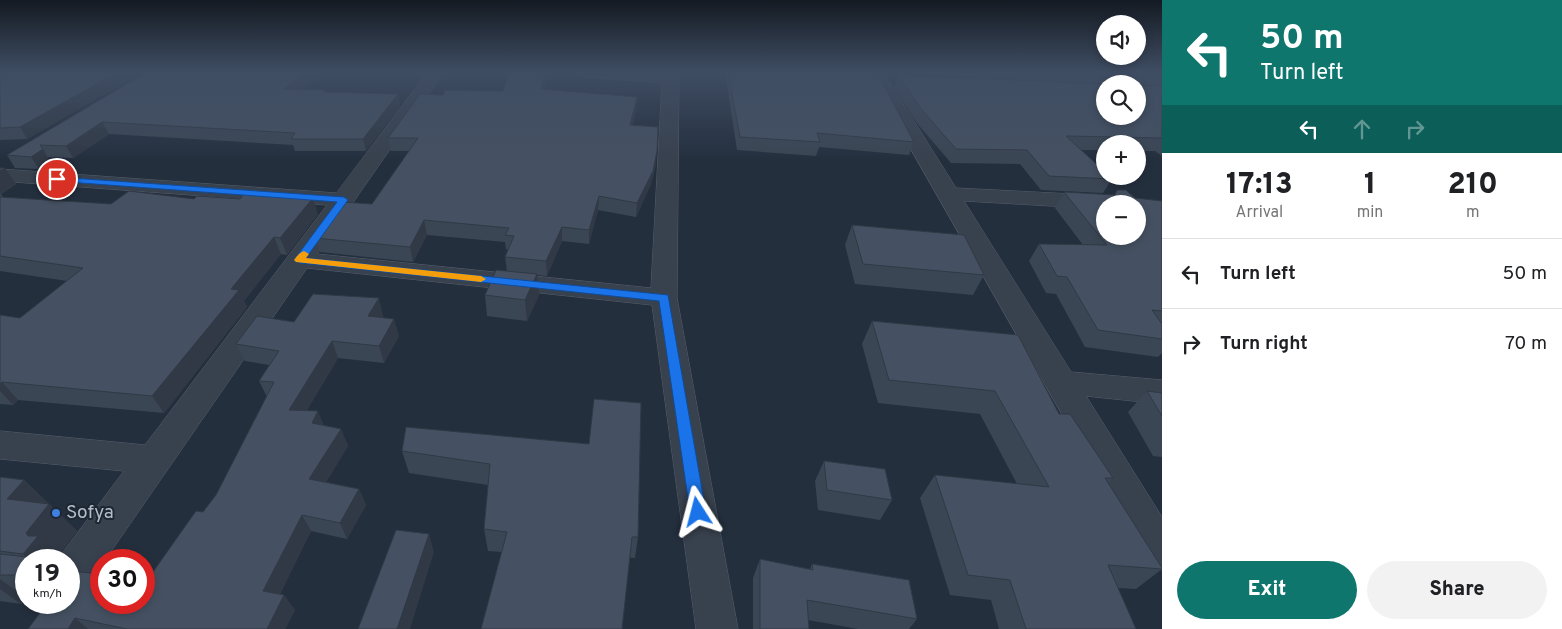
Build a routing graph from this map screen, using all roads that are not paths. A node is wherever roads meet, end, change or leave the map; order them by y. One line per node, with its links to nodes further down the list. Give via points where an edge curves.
1 (415, 101): 6 (street)
2 (670, 101): 9 (street)
3 (897, 101): 5 (street)
4 (3, 167): 6 (street)
5 (948, 194): 7 (street); 10 (street)
6 (344, 200): 8 (street)
7 (1096, 202)
8 (300, 260): 9 (street); 13 (street)
9 (664, 298): 16 (street)
10 (1060, 382): 11 (street); 14 (street)
11 (1162, 392)
12 (0, 445): 13 (street)
13 (154, 460): 15 (street)
14 (1162, 552)
15 (80, 562)
16 (717, 629)

